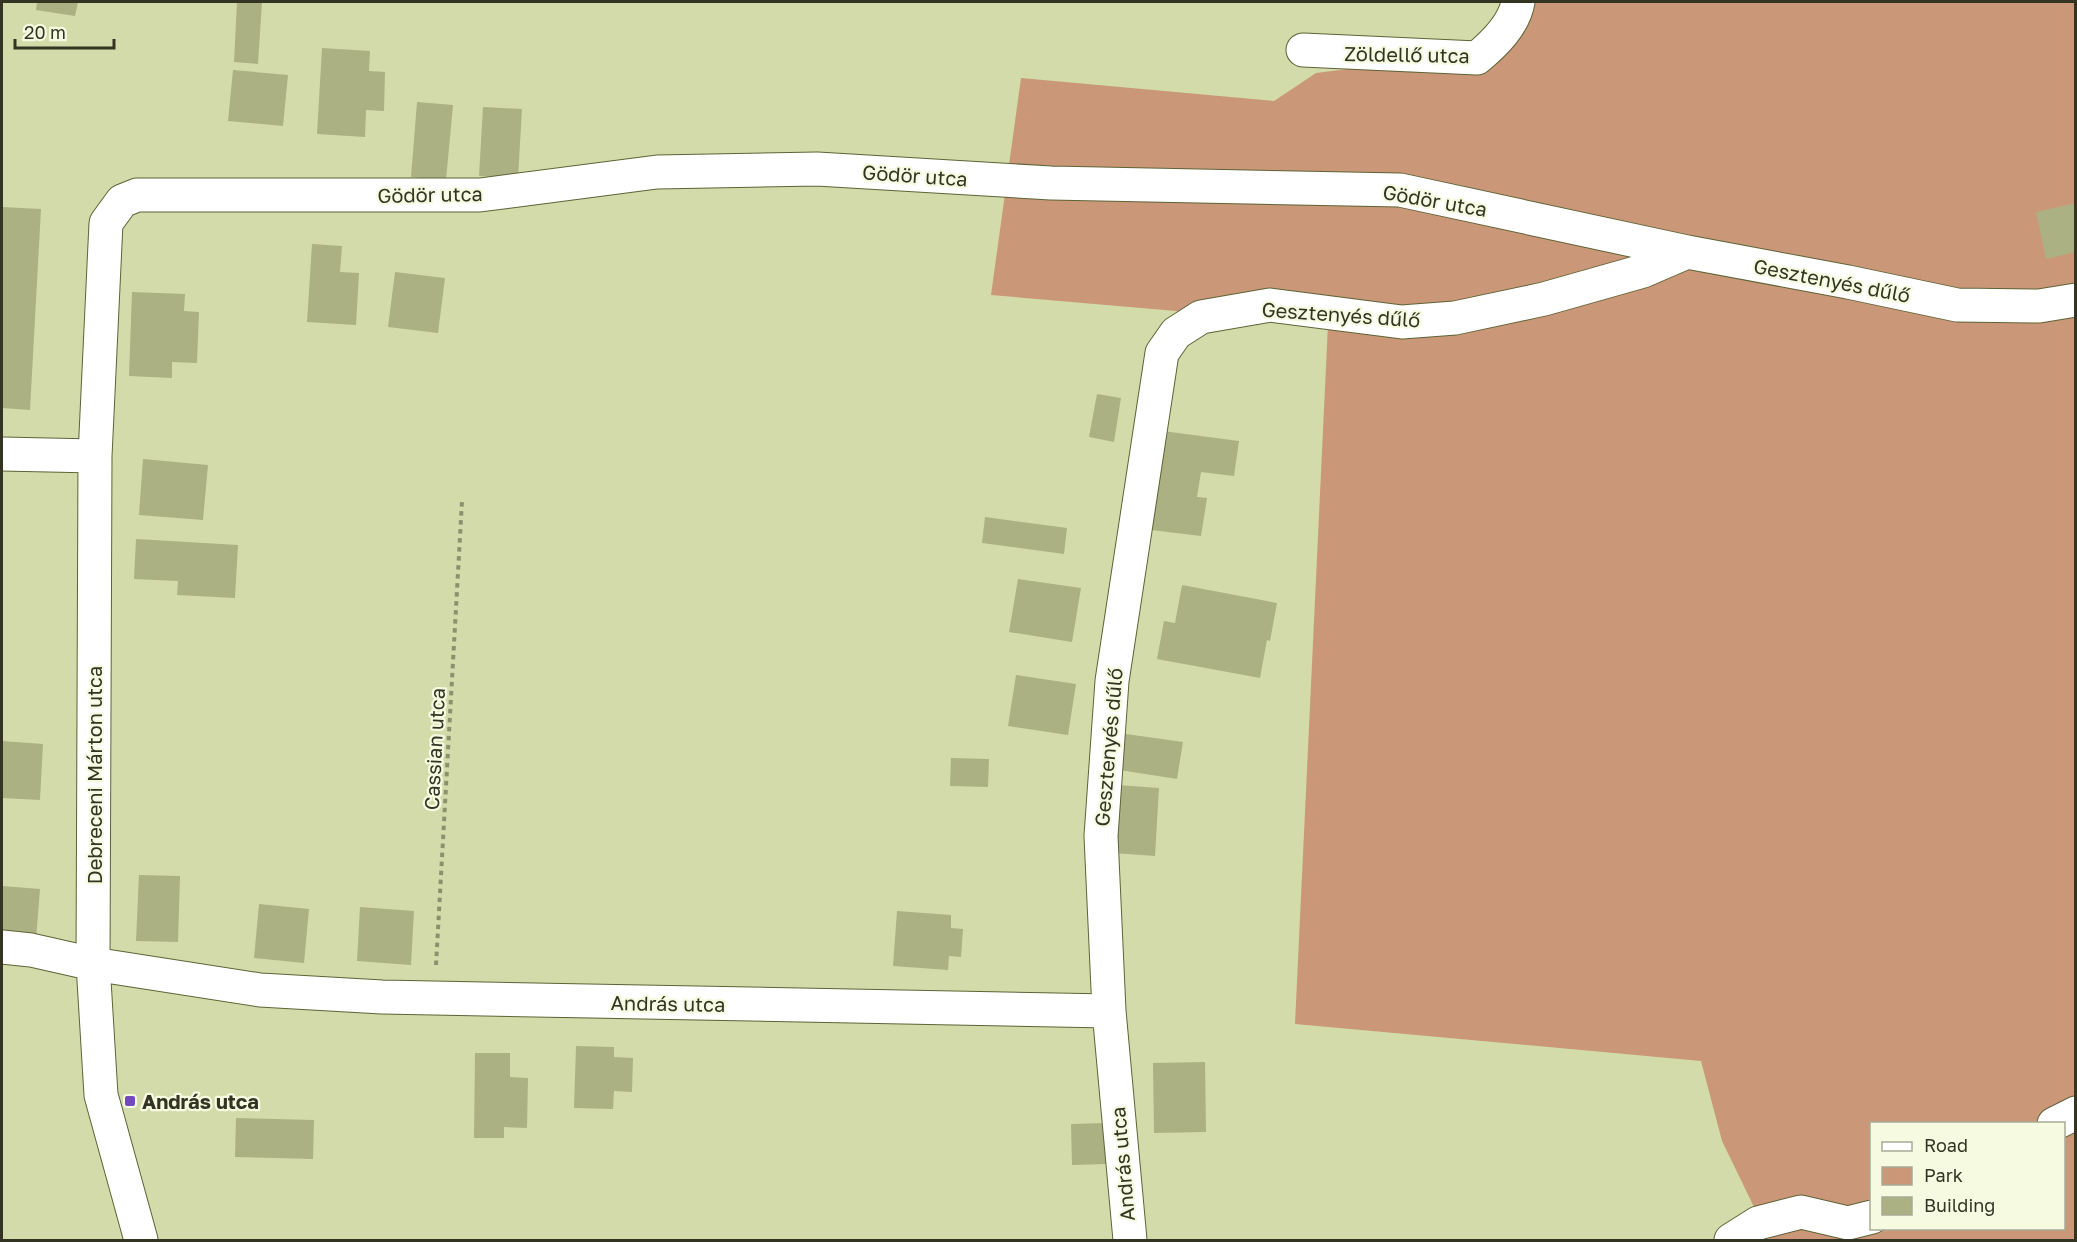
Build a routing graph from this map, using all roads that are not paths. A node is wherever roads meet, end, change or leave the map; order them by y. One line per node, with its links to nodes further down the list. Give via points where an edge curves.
1 (1518, 2): 2 (street, Zöldellő utca, via 1497,41 1477,58)
2 (1303, 50)
3 (137, 195): 4 (street, Gödör utca, via 480,195 657,172 818,168 1051,183 1400,190); 7 (street, Debreceni Márton utca, via 122,201 106,223)
4 (1687, 252): 5 (street, Gesztenyés dűlő, via 1957,305 2040,306); 10 (street, Gesztenyés dűlő, via 1632,274 1455,318 1402,322 1269,305 1201,317 1176,333 1162,353 1112,681 1101,836)
5 (2076, 300)
6 (2, 454): 7 (street)
7 (95, 456): 9 (street, Debreceni Márton utca)
8 (2, 947): 9 (street, András utca)
9 (93, 964): 10 (street, András utca, via 260,990 382,998); 14 (street, Debreceni Márton utca, via 101,1095)
10 (1109, 1011): 15 (street, András utca)
11 (2076, 1113): 12 (street)
12 (2058, 1122)
13 (1870, 1218): 16 (street, via 1848,1223 1801,1212 1758,1223)
14 (141, 1240)
15 (1130, 1240)
16 (1731, 1240)

